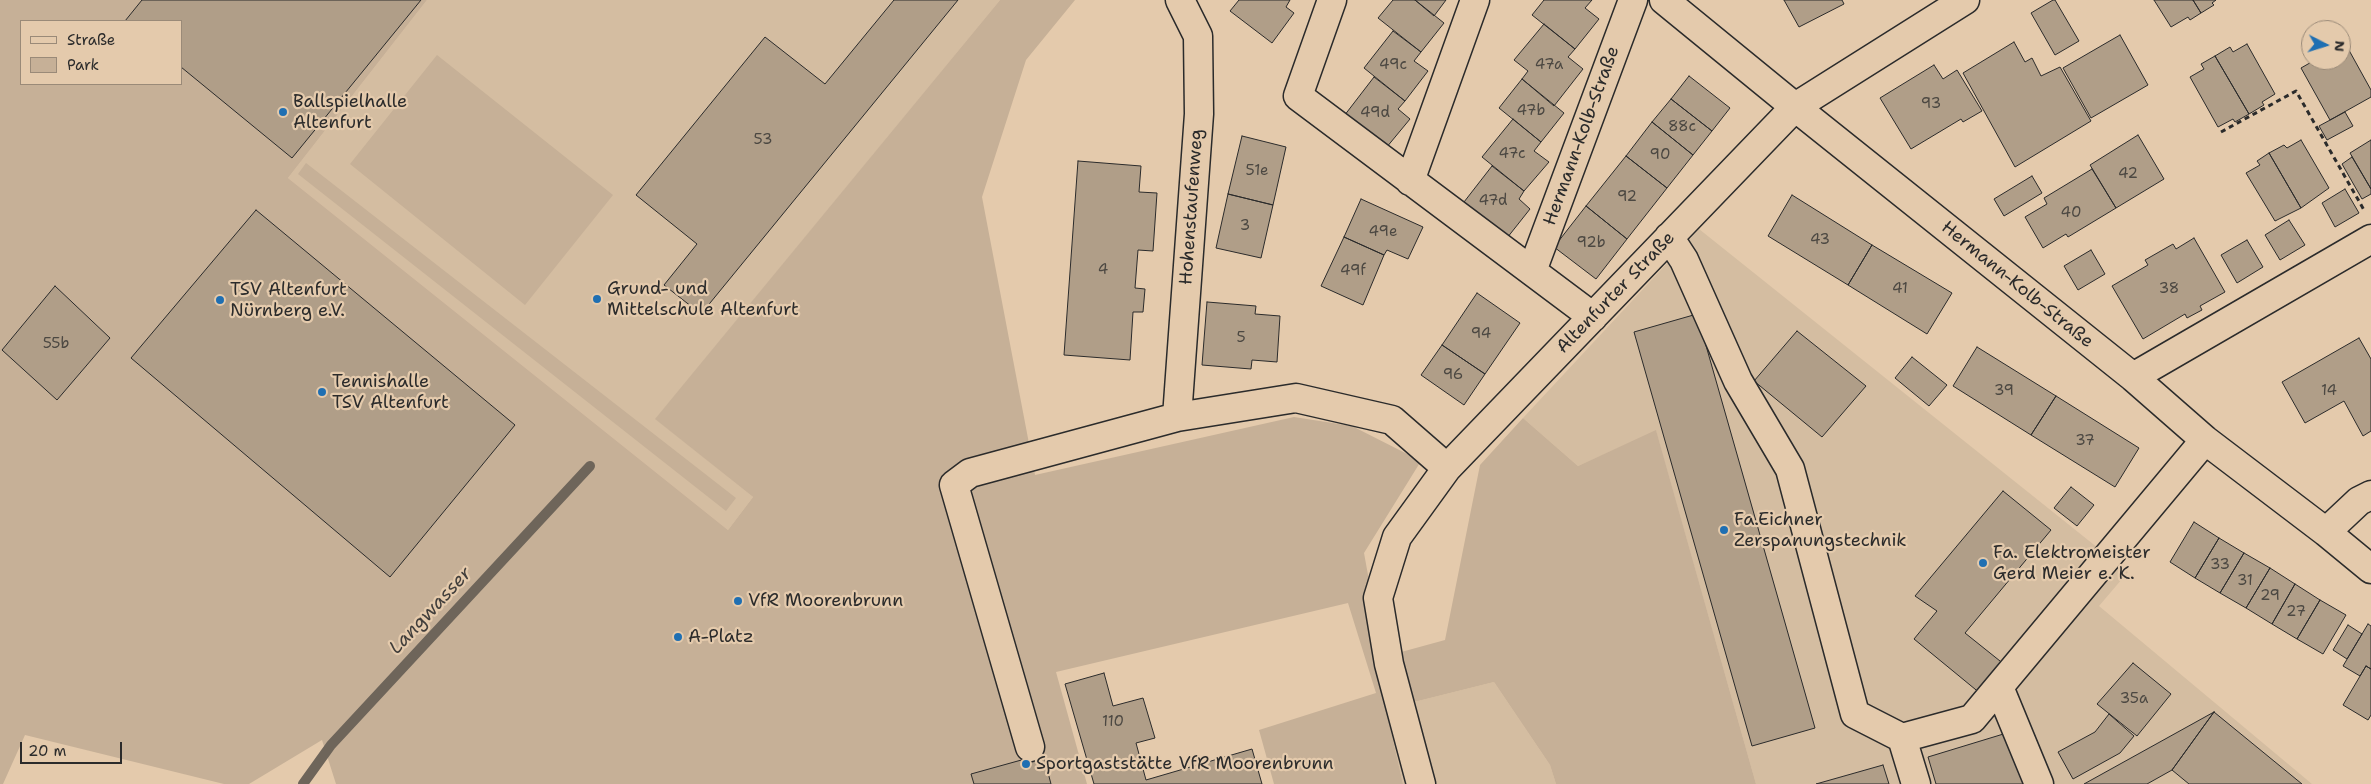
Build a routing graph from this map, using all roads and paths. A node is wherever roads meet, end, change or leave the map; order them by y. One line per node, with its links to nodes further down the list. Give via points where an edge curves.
1 (1180, 0): 15 (street, Hohenstaufenweg, via 1198,36 1199,114)
2 (1332, 0): 9 (street, via 1298,96)
3 (1475, 0): 9 (street)
4 (1633, 0): 12 (street, Hermann-Kolb-Straße)
5 (1664, 0): 7 (street, Hermann-Kolb-Straße)
6 (1965, 0): 7 (street, Altenfurter Straße)
7 (1795, 107): 11 (street, Altenfurter Straße); 14 (street, Hermann-Kolb-Straße)
8 (2222, 132): 10 (path, via 2296,91)
9 (1410, 181): 12 (street)
10 (2369, 226): 14 (street)
11 (1669, 237): 13 (street, Altenfurter Straße); 22 (street, via 1684,260 1738,381 1790,468 1855,714)
12 (1532, 271): 13 (street)
13 (1593, 316): 17 (street, Altenfurter Straße)
14 (2133, 377): 16 (street, Hermann-Kolb-Straße)
15 (1177, 417): 17 (street, via 1296,398 1392,420); 23 (street, via 970,473 954,485)
16 (2205, 440): 19 (street, Hermann-Kolb-Straße); 21 (street)
17 (1447, 468): 24 (street, Altenfurter Straße, via 1397,537 1378,598 1388,664)
18 (2371, 495): 19 (street, via 2359,501)
19 (2326, 532): 20 (street, Hermann-Kolb-Straße)
20 (2371, 569)
21 (2005, 679): 22 (street, via 1972,719); 26 (street)
22 (1902, 738): 25 (street)
23 (1030, 747)
24 (1421, 784)
25 (1916, 784)
26 (2039, 784)

